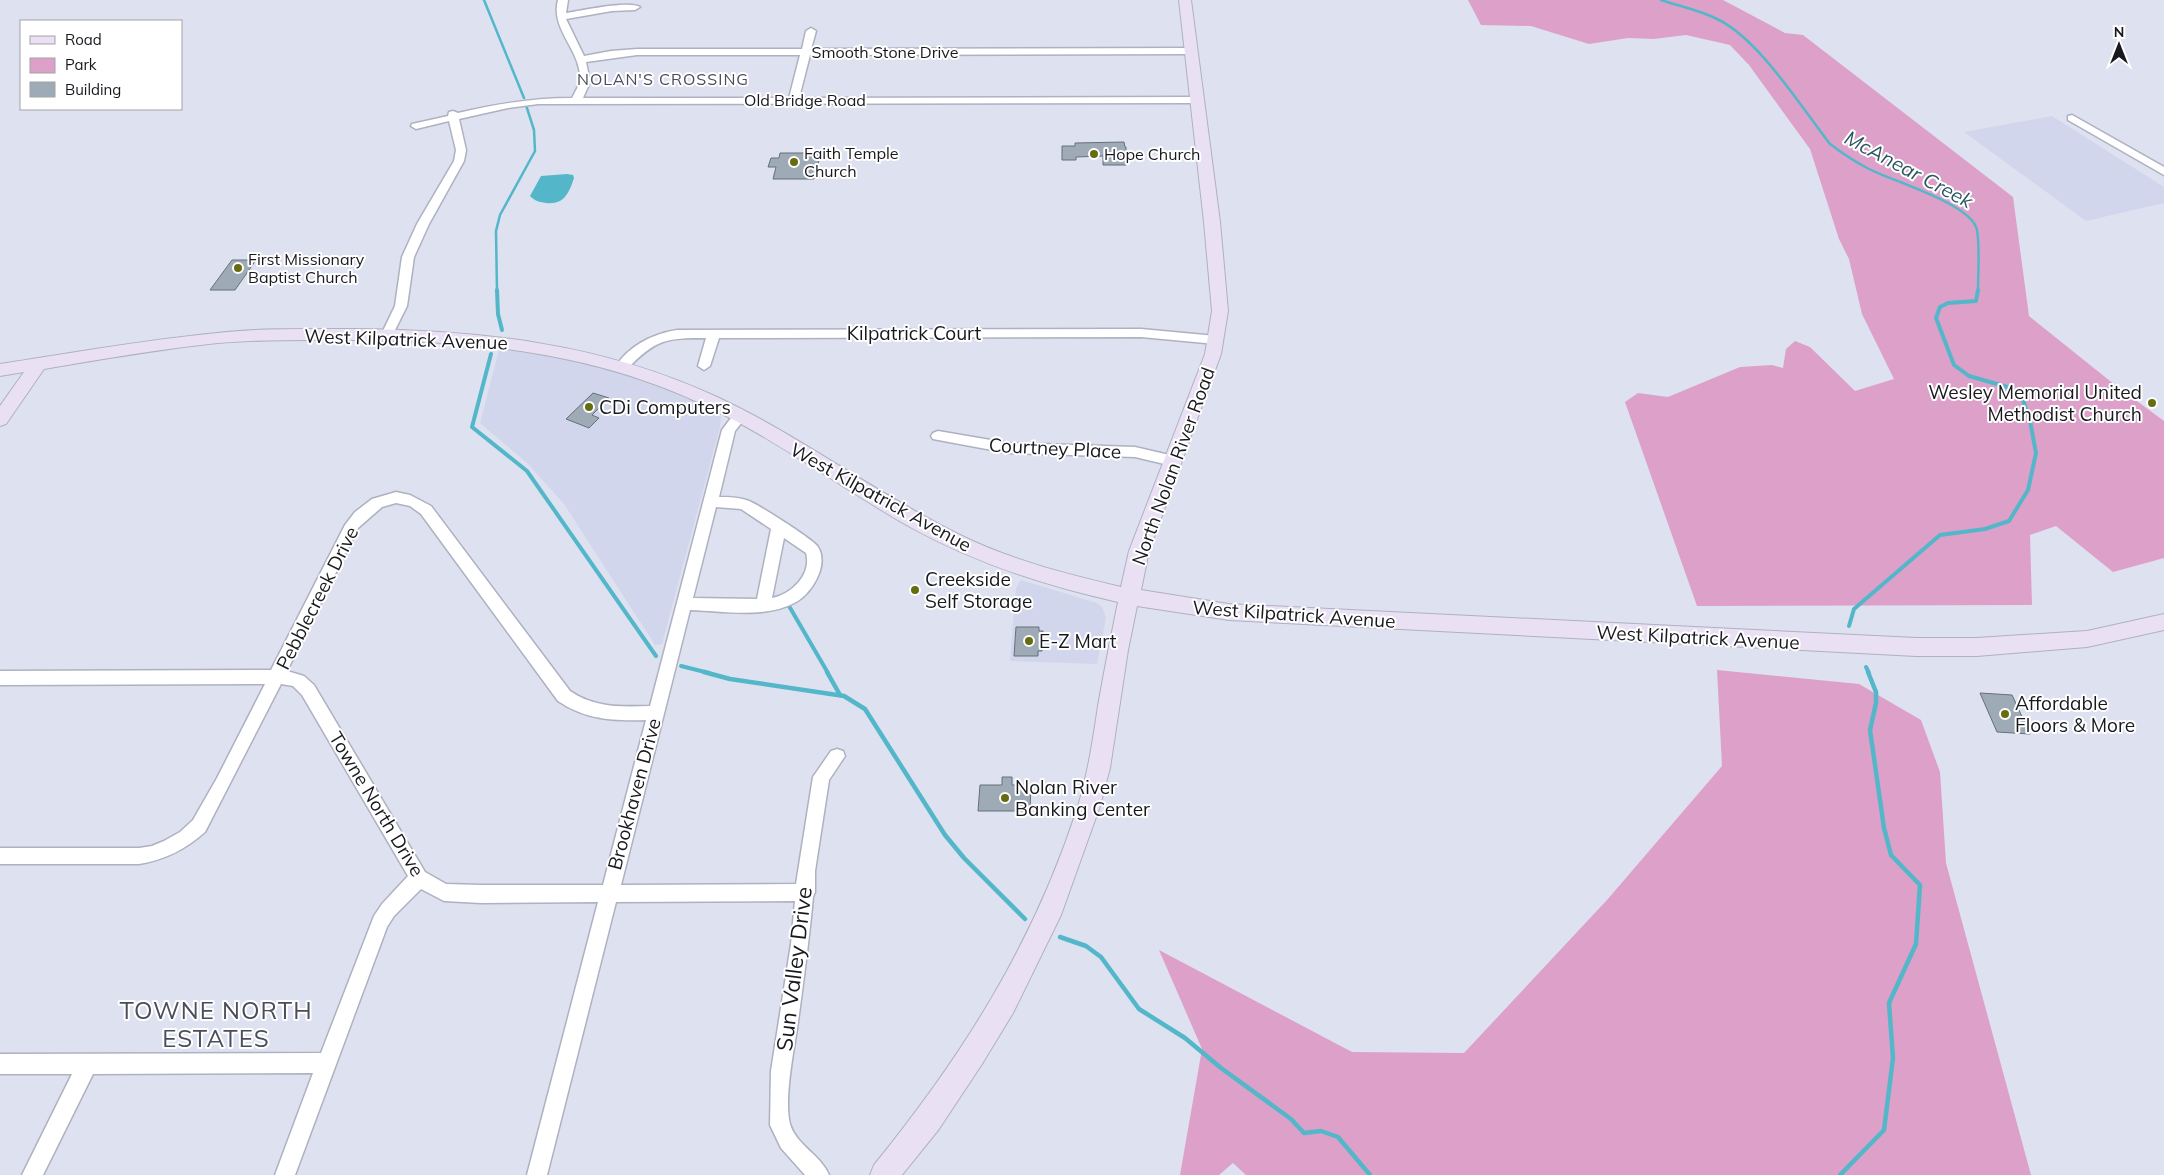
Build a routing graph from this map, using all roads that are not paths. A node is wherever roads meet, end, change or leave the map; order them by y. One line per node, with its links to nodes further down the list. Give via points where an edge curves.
1 (563, 0): 4 (street)
2 (1185, 0): 6 (main road, North Nolan River Road)
3 (635, 8): 4 (street, via 612,8)
4 (561, 18): 8 (street)
5 (811, 31): 7 (street)
6 (1191, 51): 7 (street, Smooth Stone Drive); 10 (main road, North Nolan River Road)
7 (805, 52): 8 (street, Smooth Stone Drive, via 637,52); 9 (street)
8 (580, 60): 11 (street, via 585,79)
9 (792, 100): 10 (street, Old Bridge Road); 11 (street, Old Bridge Road)
10 (1196, 100): 18 (main road, North Nolan River Road, via 1220,311)
11 (576, 101): 12 (street, Old Bridge Road, via 528,101)
12 (453, 116): 14 (street, Old Bridge Road); 17 (street, via 461,150 459,161 408,257 401,306)
13 (2072, 118): 15 (street)
14 (416, 126)
15 (2164, 172)
16 (714, 334): 18 (street, Kilpatrick Court, via 1132,333); 20 (street, Kilpatrick Court, via 677,334 658,338); 21 (street)
17 (387, 335): 19 (main road, West Kilpatrick Avenue, via 220,338); 20 (main road, West Kilpatrick Avenue, via 496,340 548,348)
18 (1216, 340): 26 (main road, North Nolan River Road, via 1210,367)
19 (38, 364): 22 (main road, West Kilpatrick Avenue); 24 (main road)
20 (622, 366): 23 (main road, West Kilpatrick Avenue, via 683,388)
21 (704, 366)
22 (0, 370)
23 (740, 417): 27 (street, Brookhaven Drive, via 729,430); 29 (main road, West Kilpatrick Avenue, via 955,541 1039,573)
24 (0, 420)
25 (938, 436): 26 (street, Courtney Place, via 1008,448 1135,452)
26 (1173, 461): 29 (main road, North Nolan River Road, via 1138,551)
27 (710, 502): 28 (street, via 745,505); 30 (street, Brookhaven Drive)
28 (779, 526): 31 (street); 31 (street, via 812,549 816,556 815,567 793,597)
29 (1128, 595): 32 (main road, West Kilpatrick Avenue, via 1194,608 1264,616 1916,647 1976,647 2087,639); 48 (main road, North Nolan River Road, via 1094,787 1042,930 973,1055 929,1119)
30 (683, 604): 31 (street); 35 (street, Brookhaven Drive)
31 (763, 605)
32 (2164, 622)
33 (276, 677): 34 (street, Towne North Drive); 35 (street, Pebblecreek Drive, via 352,525 374,504 385,499 402,498 414,500 426,510 564,696 575,706 602,713); 37 (street, Pebblecreek Drive, via 207,813 186,838 153,854 139,856); 38 (street, Towne North Drive, via 289,677 305,685)
34 (0, 678)
35 (656, 713): 40 (street, Brookhaven Drive)
36 (837, 756): 39 (street, Sun Valley Drive, via 821,777 806,871)
37 (0, 856)
38 (419, 878): 40 (street, Towne North Drive, via 436,890 452,894); 41 (street, via 380,922)
39 (806, 892): 40 (street, Towne North Drive); 47 (street, Sun Valley Drive, via 778,1106 780,1125 788,1141)
40 (609, 894): 46 (street, Brookhaven Drive)
41 (327, 1063): 43 (street); 45 (street)
42 (0, 1064): 43 (street)
43 (87, 1065): 44 (street)
44 (32, 1175)
45 (284, 1175)
46 (536, 1175)
47 (819, 1175)
48 (884, 1175)

